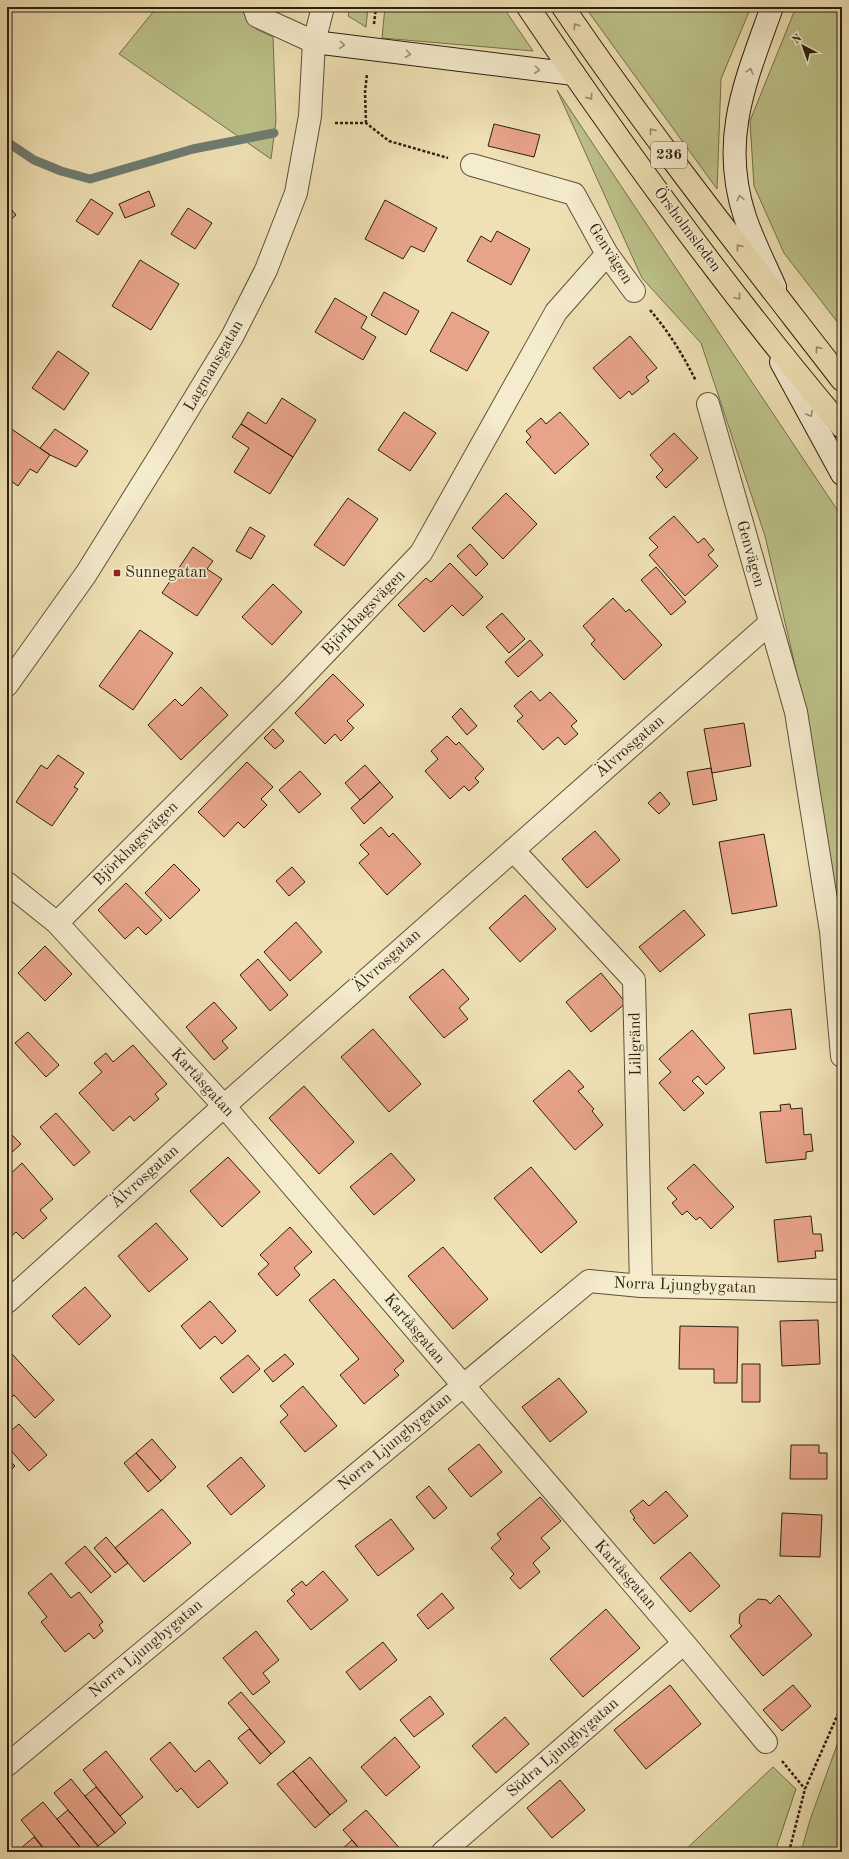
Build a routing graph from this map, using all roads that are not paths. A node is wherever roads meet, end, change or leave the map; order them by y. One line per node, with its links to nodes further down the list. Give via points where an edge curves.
1 (254, 7): 6 (street, via 257,16)
2 (323, 7): 6 (street, Lagmansgatan)
3 (528, 7): 7 (main road, Örsholmsleden / 236)
4 (563, 7): 11 (main road, Örsholmsleden / 236, one-way to 4, via 593,52)
5 (772, 7): 11 (street, one-way to 5, via 745,217 736,182 734,147 736,118 741,99)
6 (314, 42): 7 (street, one-way to 7); 18 (street, Lagmansgatan, via 310,116 296,193 266,270 232,337 86,574)
7 (574, 74): 12 (main road, Örsholmsleden / 236, one-way to 12, via 638,166)
8 (472, 165): 9 (street, Genvägen, via 574,194)
9 (606, 254): 10 (street, Genvägen); 21 (street, Björkhagsvägen, via 556,312 421,554 290,690)
10 (634, 291)
11 (780, 299): 13 (main road, Örsholmsleden / 236, one-way to 11)
12 (764, 331): 15 (main road, Örsholmsleden / 236); 16 (street, one-way to 16)
13 (842, 380)
14 (708, 404): 17 (street, Genvägen)
15 (842, 427)
16 (842, 474)
17 (770, 623): 19 (street, Älvrosgatan); 22 (street, Genvägen, via 796,712 831,931)
18 (7, 685)
19 (513, 850): 23 (street, Älvrosgatan); 24 (street, Lillgränd, via 634,980)
20 (7, 883): 21 (street, Kartåsgatan)
21 (57, 923): 23 (street, Kartåsgatan)
22 (842, 1056)
23 (224, 1106): 26 (street, Älvrosgatan); 27 (street, Kartåsgatan)
24 (640, 1286): 25 (street, Norra Ljungbygatan); 27 (street, Norra Ljungbygatan, via 589,1281)
25 (842, 1291)
26 (7, 1302)
27 (463, 1386): 28 (street, Kartåsgatan); 30 (street, Norra Ljungbygatan)
28 (684, 1643): 29 (street, Kartåsgatan); 31 (street, Södra Ljungbygatan)
29 (766, 1742)
30 (7, 1765)
31 (443, 1852)

